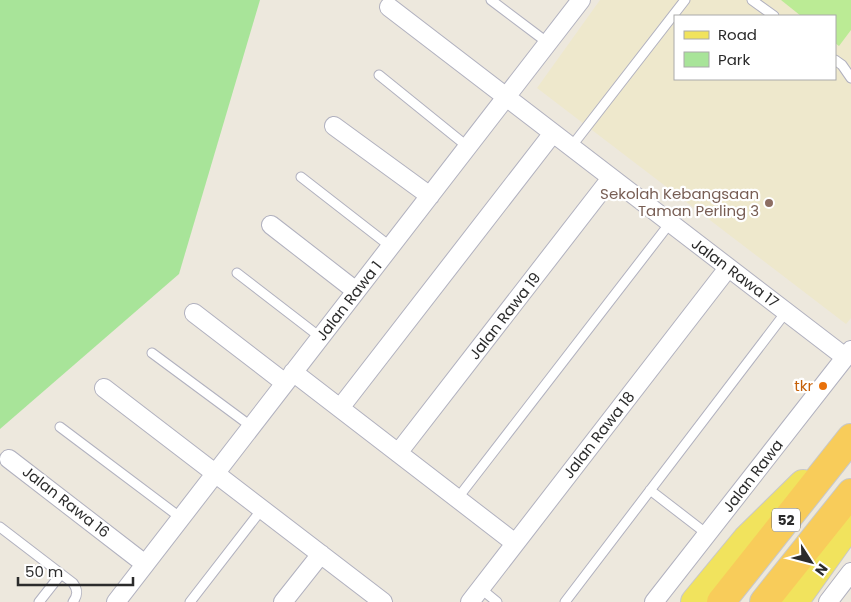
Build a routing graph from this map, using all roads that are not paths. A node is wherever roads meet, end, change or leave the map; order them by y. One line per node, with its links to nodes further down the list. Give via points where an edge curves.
1 (491, 0): 7 (lane)
2 (581, 0): 7 (street, Jalan Rawa 1)
3 (685, 0): 15 (lane)
4 (752, 0): 6 (lane)
5 (389, 7): 11 (street, Jalan Rawa 17)
6 (773, 15)
7 (548, 43): 11 (street, Jalan Rawa 1)
8 (836, 61): 10 (lane)
9 (379, 75): 14 (lane)
10 (851, 77)
11 (506, 97): 13 (street, Jalan Rawa 17); 14 (street, Jalan Rawa 1)
12 (334, 126): 18 (street)
13 (553, 133): 15 (street, Jalan Rawa 17); 32 (street)
14 (468, 147): 18 (street, Jalan Rawa 1)
15 (570, 147): 17 (street, Jalan Rawa 17)
16 (301, 177): 21 (lane)
17 (611, 178): 19 (street, Jalan Rawa 17); 36 (street, Jalan Rawa 19)
18 (430, 196): 21 (street, Jalan Rawa 1)
19 (670, 223): 22 (street, Jalan Rawa 17); 41 (lane)
20 (270, 225): 24 (street)
21 (391, 247): 24 (street, Jalan Rawa 1)
22 (728, 268): 25 (street, Jalan Rawa 17); 47 (street, Jalan Rawa 18)
23 (237, 273): 27 (lane)
24 (356, 292): 27 (street, Jalan Rawa 1)
25 (786, 312): 29 (street, Jalan Rawa 17); 39 (lane)
26 (194, 313): 30 (street)
27 (320, 337): 30 (street, Jalan Rawa 1)
28 (152, 353): 33 (lane)
29 (848, 353): 46 (street, Jalan Rawa)
30 (289, 378): 32 (street); 33 (street, Jalan Rawa 1)
31 (104, 388): 38 (street)
32 (340, 408): 36 (street)
33 (252, 426): 38 (street, Jalan Rawa 1)
34 (60, 427): 43 (lane)
35 (851, 437): 62 (main road, via 747,539); 63 (highway, 52)
36 (398, 453): 41 (street)
37 (9, 459): 49 (street, Jalan Rawa 16)
38 (215, 474): 42 (street); 43 (street, Jalan Rawa 1)
39 (650, 490): 46 (lane); 60 (lane)
40 (851, 493): 64 (highway, 52)
41 (457, 498): 47 (street)
42 (262, 509): 48 (street); 57 (lane)
43 (181, 518): 49 (street, Jalan Rawa 1)
44 (851, 522): 65 (main road)
45 (0, 528): 51 (lane)
46 (707, 534): 61 (street, Jalan Rawa)
47 (515, 543): 52 (street, Jalan Rawa 18)
48 (321, 554): 53 (street); 58 (street)
49 (146, 564): 56 (street, Jalan Rawa 1)
50 (851, 572): 66 (street)
51 (61, 574): 54 (lane); 55 (lane, via 76,587 77,595)
52 (475, 595): 59 (lane)
53 (381, 601)
54 (39, 602)
55 (73, 602)
56 (116, 602)
57 (190, 602)
58 (283, 602)
59 (498, 602)
60 (565, 602)
61 (654, 602)
62 (695, 602)
63 (721, 602)
64 (764, 602)
65 (794, 602)
66 (828, 602)

